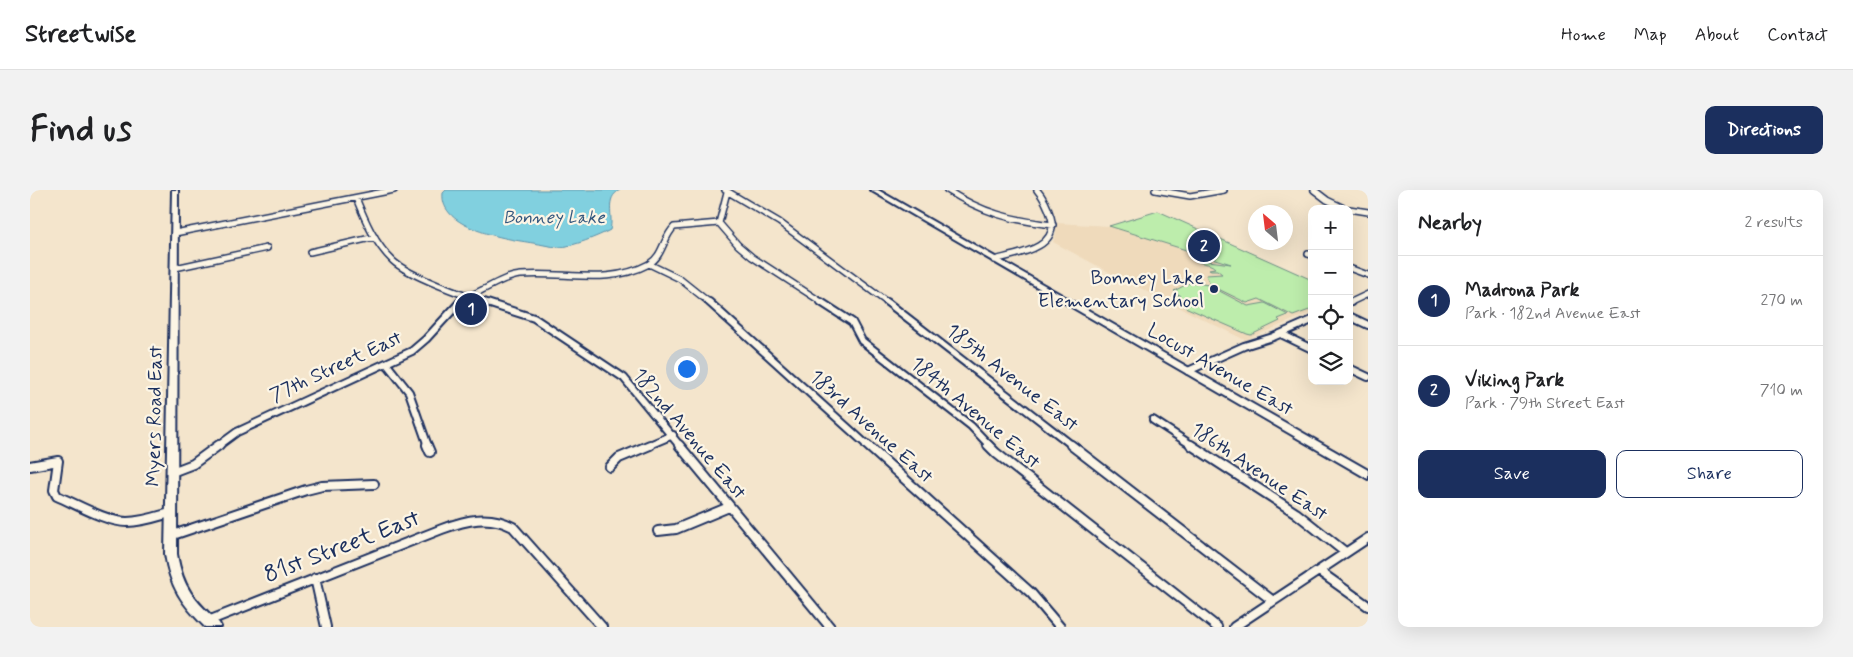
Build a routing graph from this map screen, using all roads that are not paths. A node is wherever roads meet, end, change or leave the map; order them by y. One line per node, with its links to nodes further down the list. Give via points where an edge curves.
1 (175, 190): 16 (street, Myers Road East)
2 (394, 190): 10 (street)
3 (874, 190): 20 (street, Locust Avenue East)
4 (947, 190): 15 (street, via 992,215)
5 (1037, 190): 15 (street, via 1047,204)
6 (1155, 190): 7 (street, via 1180,196 1199,196)
7 (1224, 190)
8 (1314, 190): 11 (street)
9 (726, 191): 14 (street, via 722,217); 53 (street, 185th Avenue East, via 780,222 861,282)
10 (356, 198): 16 (street); 17 (street, 182nd Avenue East)
11 (1339, 205)
12 (1353, 210): 13 (street)
13 (1368, 212)
14 (718, 222): 21 (street, via 672,228 659,255); 60 (street, 184th Avenue East, via 752,257 852,322 862,341 971,426 996,453)
15 (1053, 225): 20 (street, via 1050,238 1042,244)
16 (175, 233): 22 (street, Myers Road East)
17 (375, 237): 19 (street); 26 (street, 182nd Avenue East, via 387,255 402,268)
18 (267, 248): 22 (street)
19 (310, 252)
20 (994, 260): 35 (street, Locust Avenue East)
21 (649, 264): 26 (street, 77th Street East, via 610,276 516,275); 59 (street, 183rd Avenue East, via 686,283 718,310 1031,593)
22 (175, 268): 42 (street, Myers Road East)
23 (1353, 269): 24 (street)
24 (1368, 275)
25 (1368, 294): 27 (street)
26 (469, 297): 33 (street, 77th Street East, via 455,307 416,348); 38 (street, 182nd Avenue East, via 534,318 613,370 624,378)
27 (1353, 301)
28 (1353, 318): 30 (street)
29 (1308, 322): 31 (street)
30 (1368, 325)
31 (1281, 334): 32 (street); 35 (street, via 1244,346)
32 (1308, 347)
33 (386, 363): 39 (street, via 409,392); 42 (street, 77th Street East, via 245,428 193,464)
34 (1353, 370): 36 (street)
35 (1188, 371): 43 (street, Locust Avenue East)
36 (1368, 378)
37 (1153, 420): 50 (street, 186th Avenue East, via 1296,513)
38 (673, 435): 41 (street, via 619,458); 45 (street, 182nd Avenue East)
39 (430, 452)
40 (30, 466): 46 (street, via 58,461 54,490 57,496 112,519 134,522)
41 (610, 467)
42 (172, 472): 46 (street, Myers Road East)
43 (1368, 476)
44 (374, 484): 48 (street, via 322,486 306,490)
45 (728, 507): 47 (street, via 676,529); 58 (street, 182nd Avenue East)
46 (170, 513): 48 (street, Myers Road East)
47 (658, 531)
48 (170, 536): 55 (street, Myers Road East, via 176,584)
49 (1368, 538): 50 (street)
50 (1345, 552): 51 (street)
51 (1319, 571): 53 (street); 54 (street)
52 (315, 578): 55 (street, 81st Street East); 56 (street); 57 (street, 81st Street East, via 464,522 492,519 513,527)
53 (1273, 601): 61 (street)
54 (1368, 606)
55 (211, 624)
56 (326, 627)
57 (602, 627)
58 (830, 627)
59 (1060, 627)
60 (1217, 627)
61 (1234, 627)

